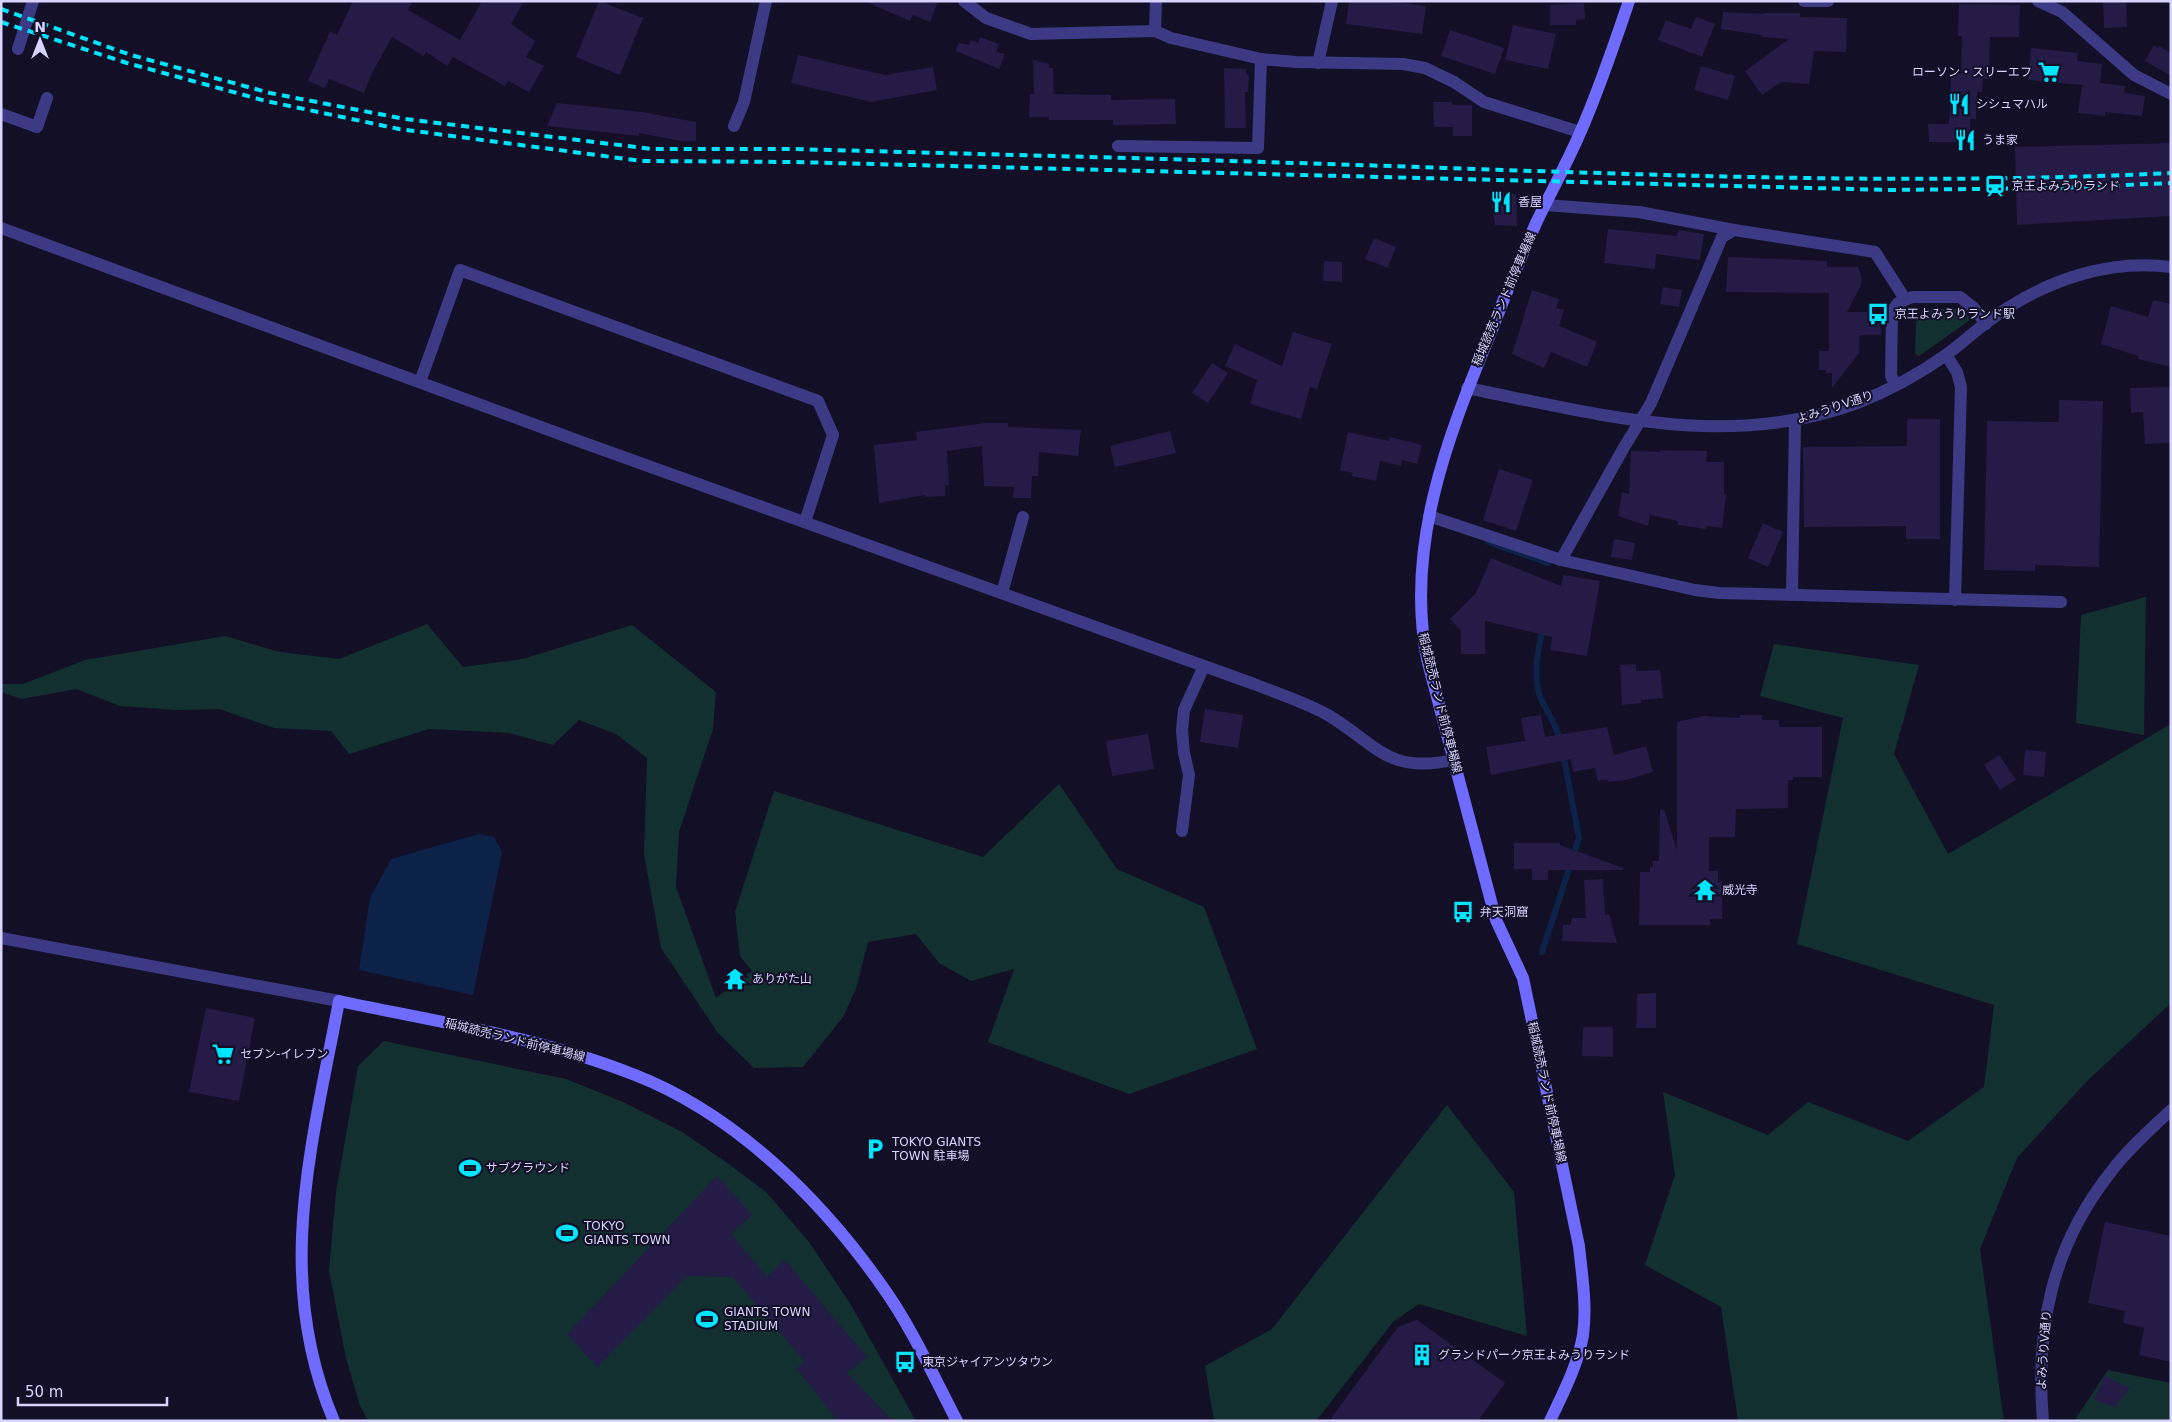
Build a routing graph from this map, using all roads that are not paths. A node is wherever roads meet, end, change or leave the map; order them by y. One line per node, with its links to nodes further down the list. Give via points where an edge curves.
1 (33, 1): 11 (street)
2 (766, 1): 17 (street, via 744,102)
3 (964, 1): 10 (street, via 986,18 1031,34)
4 (1156, 1): 10 (street)
5 (1332, 1): 13 (street)
6 (1629, 1): 18 (main road, 稲城読売ランド前停車場線)
7 (1804, 1): 8 (street)
8 (1828, 1)
9 (2041, 2): 14 (street, via 2062,12 2134,75)
10 (1155, 31): 12 (street, via 1171,38)
11 (18, 49)
12 (1261, 59): 13 (street); 19 (street, via 1258,148)
13 (1318, 63): 18 (street, via 1403,64 1425,68 1484,102)
14 (2171, 94)
15 (47, 98): 16 (street, via 36,127)
16 (1, 114)
17 (734, 126)
18 (1580, 132): 20 (main road, 稲城読売ランド前停車場線)
19 (1118, 146)
20 (1545, 205): 22 (street, via 1639,212); 29 (main road, 稲城読売ランド前停車場線)
21 (1, 228): 27 (street)
22 (1734, 230): 24 (street, via 1874,252); 31 (street, via 1722,237 1659,386)
23 (2171, 267): 25 (street, よみうりV通り, via 2131,265 2100,269 2050,285)
24 (1905, 299): 25 (street, via 1960,297); 28 (street, via 1892,311 1891,376)
25 (1986, 324): 26 (street, よみうりV通り)
26 (1946, 355): 28 (street, よみうりV通り); 38 (street, via 1957,372 1961,387)
27 (420, 382): 34 (street); 34 (street, via 460,270 818,401 833,435)
28 (1896, 385): 30 (street, よみうりV通り, via 1857,403)
29 (1467, 388): 31 (street, よみうりV通り); 32 (main road, 稲城読売ランド前停車場線)
30 (1795, 421): 31 (street, よみうりV通り, via 1716,427); 37 (street)
31 (1640, 422): 35 (street)
32 (1429, 516): 35 (street); 41 (main road, 稲城読売ランド前停車場線, via 1420,576 1421,628)
33 (1023, 517): 36 (street)
34 (805, 522): 36 (street)
35 (1561, 560): 37 (street, via 1695,590)
36 (1002, 593): 40 (street)
37 (1792, 594): 38 (street)
38 (1955, 600): 39 (street)
39 (2061, 602)
40 (1204, 666): 41 (street, via 1311,706 1401,763 1431,765); 42 (street, via 1184,710 1182,730 1188,775)
41 (1454, 760): 48 (main road, 稲城読売ランド前停車場線, via 1496,920 1523,978 1579,1246 1583,1335 1575,1365)
42 (1182, 830)
43 (1, 938): 44 (street)
44 (339, 1000): 46 (main road, via 305,1188 300,1263 308,1333); 47 (main road, 稲城読売ランド前停車場線, via 580,1055 637,1075 690,1102 738,1134 786,1173 857,1252 884,1288)
45 (2171, 1110): 49 (street, よみうりV通り, via 2109,1174 2066,1245 2044,1318 2040,1380)
46 (334, 1421)
47 (958, 1421)
48 (1550, 1421)
49 (2043, 1421)

